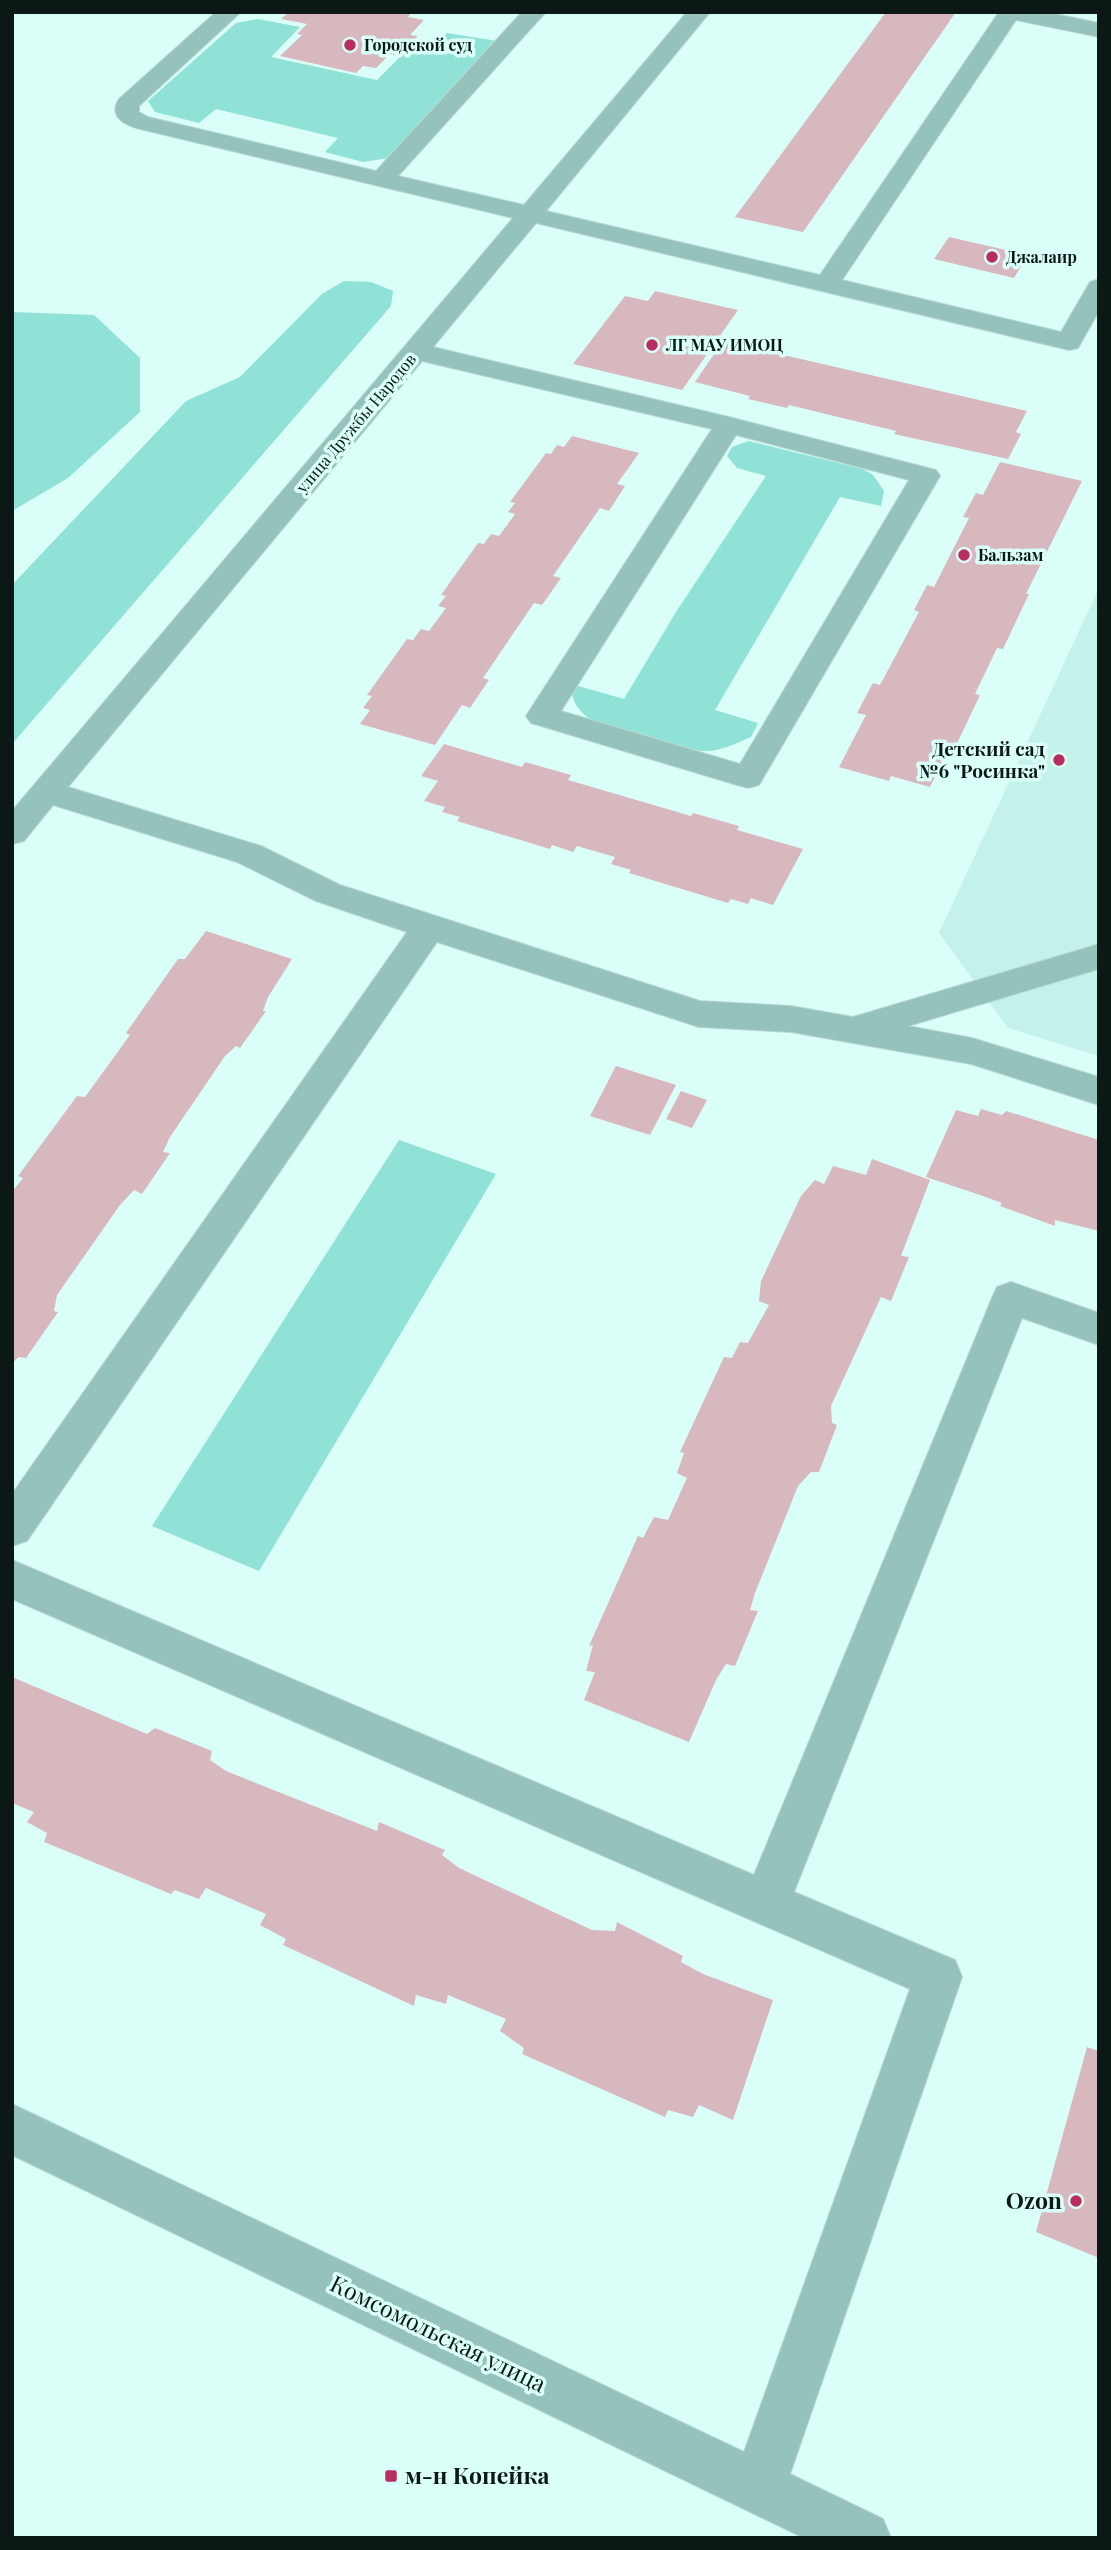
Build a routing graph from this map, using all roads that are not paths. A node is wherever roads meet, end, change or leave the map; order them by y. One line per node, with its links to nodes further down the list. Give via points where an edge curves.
1 (230, 12): 5 (street, via 127,104 127,114 140,122)
2 (536, 12): 5 (street)
3 (699, 12): 6 (street, улица Дружбы Народов)
4 (1099, 30): 7 (street, via 1010,12)
5 (382, 179): 6 (street)
6 (531, 214): 7 (street); 9 (street, улица Дружбы Народов)
7 (826, 285): 8 (street, via 1069,342)
8 (1099, 287)
9 (415, 351): 10 (street); 11 (street, улица Дружбы Народов)
10 (729, 425): 10 (street, via 926,477 748,776 542,716)
11 (47, 792): 12 (street, улица Дружбы Народов); 13 (street, via 248,855 328,893)
12 (12, 833)
13 (429, 927): 15 (street, via 699,1014 791,1019); 18 (street)
14 (1099, 956): 15 (street)
15 (855, 1030): 16 (street, via 972,1051)
16 (1099, 1091)
17 (1099, 1329): 20 (street, via 1011,1298)
18 (12, 1528)
19 (12, 1579): 20 (street)
20 (766, 1903): 22 (street, via 938,1977)
21 (12, 2129): 22 (street, Комсомольская улица)
22 (759, 2487): 23 (street, Комсомольская улица)
23 (864, 2538)

